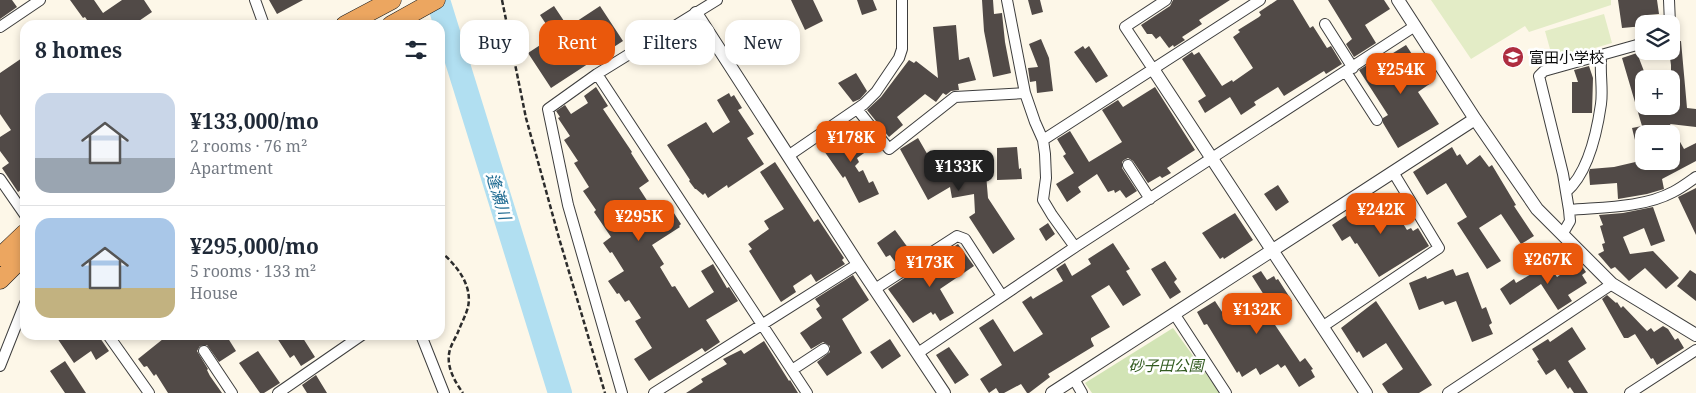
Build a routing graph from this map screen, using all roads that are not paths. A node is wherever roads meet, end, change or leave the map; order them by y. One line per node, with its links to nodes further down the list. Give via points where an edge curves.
1 (40, 0): 19 (street)
2 (255, 0): 14 (street)
3 (436, 0): 16 (highway)
4 (716, 0): 12 (street)
5 (902, 0): 26 (street, via 901,54 876,92)
6 (1007, 0): 25 (street)
7 (1166, 0): 22 (street, via 1125,27)
8 (1260, 0): 22 (street)
9 (1398, 0): 18 (street)
10 (1669, 0): 13 (street)
11 (387, 3): 15 (highway)
12 (696, 14): 24 (street); 30 (street)
13 (1670, 15)
14 (262, 20)
15 (355, 20)
16 (400, 20)
17 (1325, 24): 23 (street)
18 (1415, 26): 23 (street); 27 (street)
19 (0, 28)
20 (1635, 46): 21 (street)
21 (1599, 56): 36 (street, via 1601,102 1589,155 1577,182); 36 (street, via 1544,71 1539,76)
22 (1154, 69): 29 (street); 31 (street)
23 (1349, 70): 28 (street); 31 (street)
24 (597, 74): 53 (street); 70 (street, via 548,109 568,205)
25 (1025, 94): 26 (street, via 955,97 889,149); 29 (street)
26 (858, 109): 30 (street)
27 (1475, 119): 33 (street); 40 (street, via 1537,209)
28 (1377, 120)
29 (1043, 140): 42 (street, via 1046,178 1043,200)
30 (788, 156): 46 (street)
31 (1212, 159): 37 (street); 43 (street)
32 (1128, 165): 37 (street)
33 (1393, 172): 43 (street); 54 (street, via 1439,248)
34 (1696, 177): 39 (street, via 1672,193 1653,200)
35 (0, 180): 38 (street)
36 (1566, 192): 39 (street)
37 (1150, 199): 42 (street)
38 (20, 208)
39 (1569, 210): 40 (street, via 1570,221)
40 (1562, 233): 48 (street)
41 (20, 238): 44 (highway)
42 (1074, 247): 50 (street)
43 (1272, 251): 51 (street); 54 (street)
44 (0, 257)
45 (20, 260): 47 (highway)
46 (858, 264): 49 (street); 53 (street)
47 (0, 280)
48 (1612, 284): 55 (street); 78 (street)
49 (875, 289): 50 (street, via 957,236 965,239); 62 (street)
50 (1002, 296): 62 (street)
51 (1175, 315): 65 (street); 76 (street)
52 (20, 316): 63 (street)
53 (761, 324): 64 (street); 71 (street)
54 (1322, 326): 77 (street)
55 (1696, 335)
56 (112, 340): 66 (street)
57 (355, 340): 68 (street)
58 (423, 340): 69 (street)
59 (824, 349): 64 (street)
60 (1696, 350): 79 (street)
61 (204, 351): 67 (street)
62 (918, 353): 73 (street)
63 (0, 366)
64 (792, 370): 72 (street)
65 (1074, 379): 74 (street); 75 (street)
66 (149, 393)
67 (232, 393)
68 (278, 393)
69 (444, 393)
70 (622, 393)
71 (654, 393)
72 (807, 393)
73 (944, 393)
74 (1052, 393)
75 (1082, 393)
76 (1226, 393)
77 (1366, 393)
78 (1448, 393)
79 (1630, 393)

